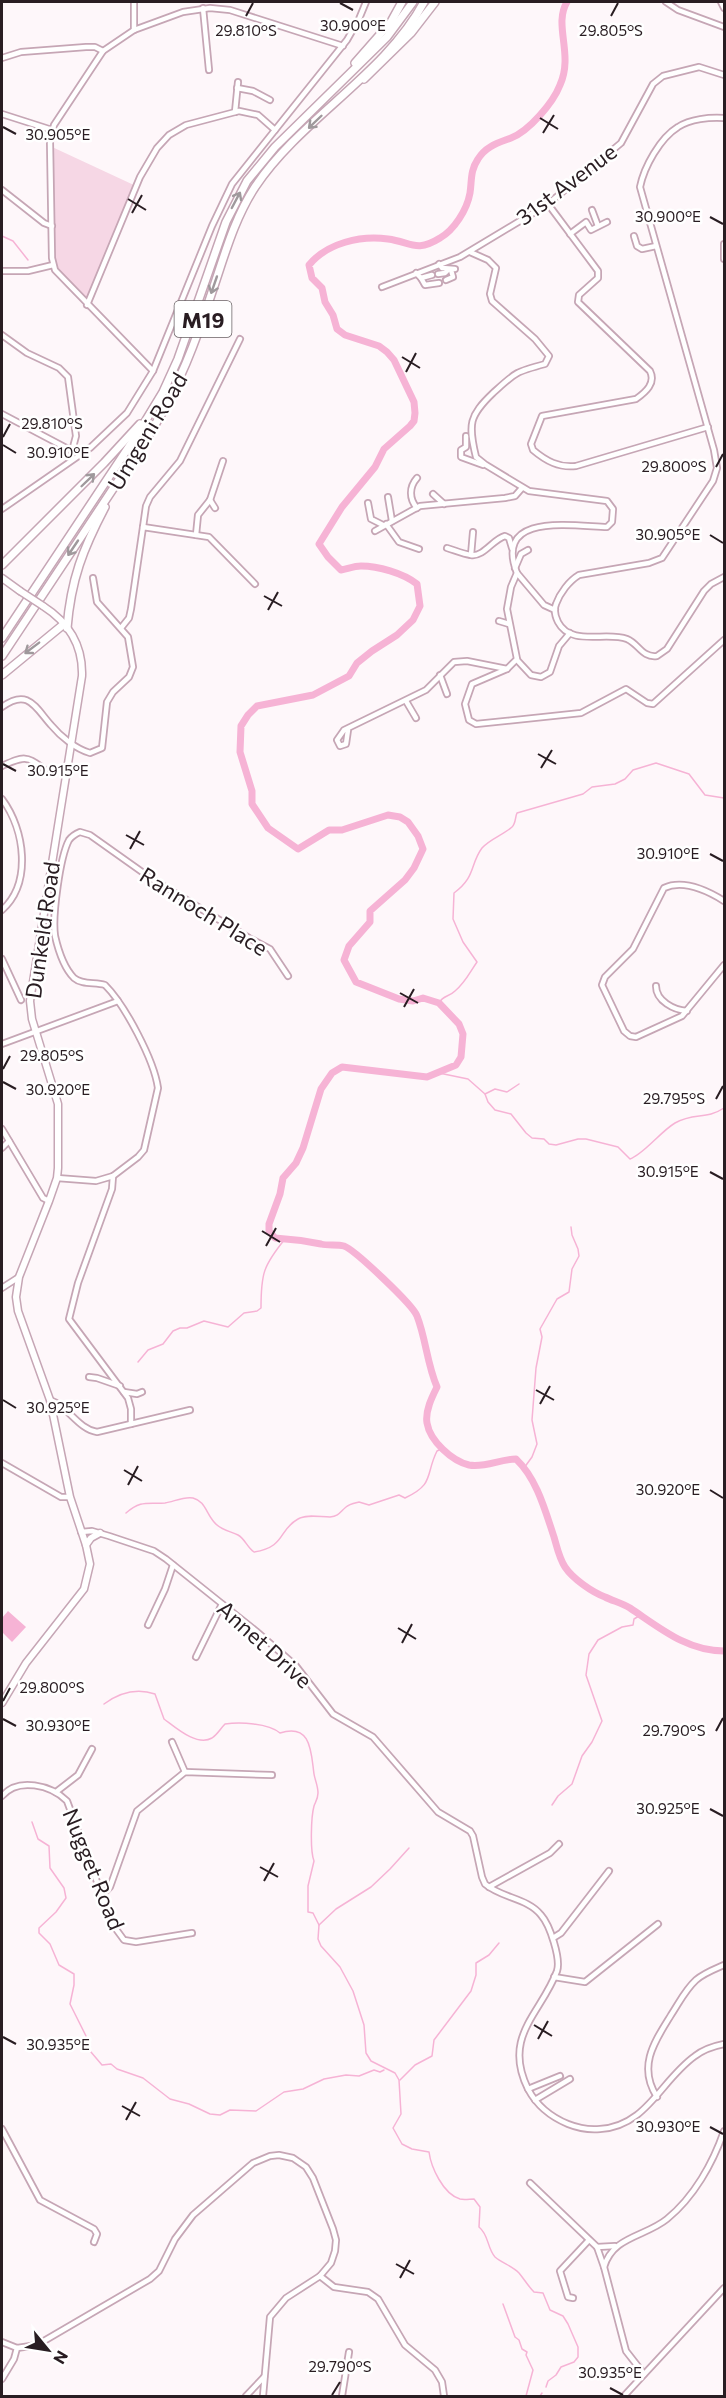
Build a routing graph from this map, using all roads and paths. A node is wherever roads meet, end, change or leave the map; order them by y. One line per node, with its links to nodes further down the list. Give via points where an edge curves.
1 (134, 2): 12 (street)
2 (366, 2): 13 (street)
3 (402, 2): 25 (highway, via 383,32)
4 (413, 2): 25 (highway, Umgeni Road / M19, via 387,37)
5 (424, 2): 21 (highway, Umgeni Road / M19, via 394,44)
6 (435, 2): 21 (highway, via 393,53)
7 (666, 2): 11 (street)
8 (721, 2): 10 (street)
9 (203, 8): 12 (street); 13 (street, via 230,10); 16 (street)
10 (724, 8)
11 (724, 27)
12 (134, 30): 14 (street)
13 (343, 46): 27 (street)
14 (103, 51): 15 (street, via 86,46 21,52); 26 (street)
15 (2, 58)
16 (209, 70)
17 (724, 75): 29 (street, 31st Avenue, via 699,67 659,78 621,143)
18 (238, 82): 19 (street)
19 (237, 88): 20 (street); 22 (street)
20 (270, 100)
21 (334, 104): 58 (highway, Umgeni Road / M19, one-way to 58, via 275,162 250,196 234,228 182,376)
22 (235, 112): 27 (street, via 255,113); 49 (street, via 180,127 161,143 136,186)
23 (2, 114): 26 (street)
24 (724, 118): 37 (street, via 680,125 651,160 640,191)
25 (303, 121): 53 (highway, Umgeni Road / M19, one-way to 25, via 178,359 236,199 261,162)
26 (52, 130): 32 (street)
27 (275, 130): 52 (street, via 228,191)
28 (2, 190): 32 (street)
29 (548, 204): 34 (street); 38 (street, 31st Avenue)
30 (592, 210): 33 (street)
31 (607, 222): 33 (street)
32 (52, 226): 41 (street)
33 (598, 226): 34 (street, via 591,229 586,222)
34 (570, 234): 55 (street, via 599,274 579,295 578,302 650,370 652,380 636,399 542,416 531,444 533,450 553,464 576,466)
35 (634, 237): 37 (street, via 642,249)
36 (724, 244): 39 (street)
37 (656, 246): 55 (street)
38 (470, 252): 40 (street, 31st Avenue); 63 (street, via 496,268 492,301 549,356 545,364 512,375 476,411 472,424 476,453)
39 (724, 259)
40 (439, 264): 42 (street); 44 (street, 31st Avenue)
41 (53, 265): 43 (street, via 28,271); 49 (street, via 63,282)
42 (451, 270): 45 (street); 46 (street, via 453,278)
43 (2, 271)
44 (416, 273): 45 (street); 48 (street, 31st Avenue)
45 (422, 278): 47 (street, via 425,285)
46 (446, 280)
47 (439, 283)
48 (382, 287)
49 (87, 304): 52 (street)
50 (2, 335): 57 (street, via 68,377 76,436)
51 (240, 339): 76 (street, via 180,461 150,497)
52 (153, 371): 59 (street, via 127,413)
53 (154, 408): 85 (highway, one-way to 53); 97 (highway, Umgeni Road / M19)
54 (2, 414): 57 (street)
55 (708, 427): 62 (street)
56 (466, 436): 63 (street, via 461,457)
57 (72, 451): 59 (street)
58 (137, 453): 93 (highway, via 79,561); 99 (highway, Umgeni Road / M19, one-way to 99)
59 (78, 457): 73 (street)
60 (724, 459): 62 (street)
61 (223, 461): 68 (street)
62 (717, 461): 91 (street, via 713,481 662,558 579,576 566,587)
63 (486, 465): 65 (street)
64 (417, 478): 72 (street, via 411,495)
65 (522, 488): 70 (street, via 515,496); 82 (street, via 539,494 607,501 613,506 613,519 608,527 538,526 522,534)
66 (433, 494): 70 (street)
67 (388, 497): 74 (street)
68 (210, 500): 71 (street); 79 (street, via 199,512)
69 (368, 503): 75 (street, via 371,519)
70 (444, 504): 72 (street)
71 (215, 508)
72 (417, 508): 74 (street)
73 (2, 509)
74 (392, 521): 75 (street)
75 (385, 525): 77 (street); 81 (street, via 399,542)
76 (143, 527): 79 (street); 95 (street, via 131,609)
77 (375, 531)
78 (473, 532): 84 (street)
79 (196, 535): 90 (street, via 211,538)
80 (447, 548): 84 (street)
81 (419, 549)
82 (512, 549): 84 (street, via 509,538 502,536 479,554); 86 (street)
83 (528, 550): 86 (street, via 521,554)
84 (471, 555)
85 (2, 566)
86 (516, 571): 91 (street, via 544,605); 94 (street, via 507,604)
87 (724, 577): 96 (street, via 704,591 667,649 657,656 646,655 623,638)
88 (2, 578): 93 (main road, Dunkeld Road, bridge)
89 (93, 578): 95 (street, via 98,602)
90 (255, 584)
91 (555, 610): 96 (street, via 559,624)
92 (499, 621): 94 (street)
93 (64, 624): 102 (highway, one-way to 102); 109 (main road, Dunkeld Road, via 79,649 82,670)
94 (509, 624): 100 (street)
95 (121, 628): 109 (street, via 129,640 132,670 107,702 104,747 90,753)
96 (570, 633): 100 (street, via 557,649 550,672 541,678 531,675)
97 (2, 638)
98 (724, 640): 101 (street, via 653,704 626,689 581,713 473,723 465,707 471,685)
99 (2, 656)
100 (517, 660): 101 (street)
101 (507, 669): 103 (street, via 458,660)
102 (2, 675)
103 (440, 675): 104 (street); 105 (street, via 426,690)
104 (447, 694)
105 (406, 701): 107 (street); 108 (street)
106 (2, 707): 109 (street, via 17,699 30,701)
107 (416, 718)
108 (348, 730)
109 (72, 744): 122 (main road, Dunkeld Road, via 31,986)
110 (2, 766): 111 (street, via 28,758)
111 (45, 770)
112 (2, 799): 114 (street, via 23,856 17,892)
113 (724, 901): 121 (street, via 701,888 664,888 633,949 602,983 619,1023 630,1036 643,1036)
114 (2, 910)
115 (2, 959): 119 (street)
116 (724, 965): 121 (street)
117 (288, 976): 120 (street, Rannoch Place, via 270,949 80,832 67,845 56,903 56,937 74,978 105,985)
118 (656, 986): 121 (street, via 657,994 666,1003)
119 (21, 1000)
120 (118, 1001): 122 (street); 127 (street, via 135,1029 158,1090 144,1150)
121 (687, 1011)
122 (35, 1031): 123 (street); 128 (main road, Dunkeld Road, via 58,1104)
123 (2, 1044)
124 (2, 1129): 125 (street)
125 (9, 1141): 126 (street); 129 (street, via 43,1198)
126 (2, 1148)
127 (114, 1176): 128 (street, via 93,1182); 133 (street, via 69,1315 74,1328)
128 (57, 1178): 129 (main road, Dunkeld Road)
129 (49, 1201): 130 (main road, Dunkeld Road)
130 (19, 1276): 131 (street); 136 (main road, Dunkeld Road, via 18,1311)
131 (2, 1288)
132 (89, 1377): 133 (street)
133 (120, 1386): 134 (street)
134 (124, 1392): 135 (street); 138 (street, via 130,1405)
135 (142, 1392)
136 (50, 1400): 138 (street, via 92,1431); 140 (main road, Dunkeld Road)
137 (190, 1410): 138 (street)
138 (131, 1424)
139 (2, 1463): 140 (street, via 61,1497)
140 (70, 1497): 141 (main road, Dunkeld Road)
141 (81, 1532): 142 (street, Annet Drive); 143 (main road, Dunkeld Road)
142 (100, 1533): 143 (main road); 144 (street, Annet Drive, via 154,1551)
143 (86, 1545): 148 (main road, Dunkeld Road, via 90,1569 84,1589 26,1663)
144 (173, 1565): 145 (street, Annet Drive); 146 (street)
145 (222, 1604): 147 (street); 157 (street, Annet Drive, via 296,1666 333,1714 373,1737 438,1812 470,1831 482,1879)
146 (148, 1624)
147 (196, 1657)
148 (2, 1703)
149 (172, 1742): 151 (street)
150 (92, 1749): 153 (street, via 78,1775)
151 (185, 1772): 152 (street); 158 (street, via 137,1811 110,1887)
152 (272, 1775)
153 (56, 1792): 154 (street, Nugget Road, via 24,1784); 158 (street, Nugget Road, via 67,1801)
154 (2, 1796)
155 (559, 1844): 157 (street)
156 (609, 1871): 161 (street)
157 (489, 1887): 161 (street, via 537,1910)
158 (102, 1895): 160 (street, Nugget Road, via 117,1934 126,1941)
159 (658, 1924): 163 (street, via 585,1982)
160 (192, 1933)
161 (553, 1938): 163 (street, via 558,1964)
162 (724, 1965): 168 (street, via 690,1986 654,2042 648,2067)
163 (554, 1977): 167 (street, via 521,2039 521,2065)
164 (724, 2044): 168 (street, via 694,2056)
165 (560, 2076): 167 (street)
166 (570, 2079): 169 (street)
167 (528, 2088): 169 (street)
168 (657, 2097): 169 (street, via 630,2120 594,2129 561,2121)
169 (535, 2100)
170 (2, 2129): 174 (street, via 40,2200 94,2229)
171 (724, 2131): 175 (street, via 710,2167 670,2217)
172 (530, 2183): 173 (street)
173 (589, 2240): 176 (street); 180 (street, via 560,2271 568,2297)
174 (94, 2242)
175 (615, 2246): 176 (street); 177 (street)
176 (597, 2247): 177 (street)
177 (604, 2267): 184 (street, via 626,2351)
178 (320, 2276): 182 (street, via 333,2259 336,2240 313,2178 293,2158 270,2156 250,2165 193,2215 159,2271 150,2279 37,2345); 185 (street, via 286,2298 270,2317); 190 (street, via 334,2287 368,2292 378,2299 402,2341 435,2370)
179 (724, 2288): 184 (street)
180 (573, 2298)
181 (2, 2342): 182 (street)
182 (17, 2348): 186 (street)
183 (349, 2352): 189 (street)
184 (644, 2374): 191 (street)
185 (264, 2377): 187 (street); 188 (street)
186 (2, 2379)
187 (246, 2397)
188 (263, 2397)
189 (342, 2397)
190 (444, 2397)
191 (624, 2397)

